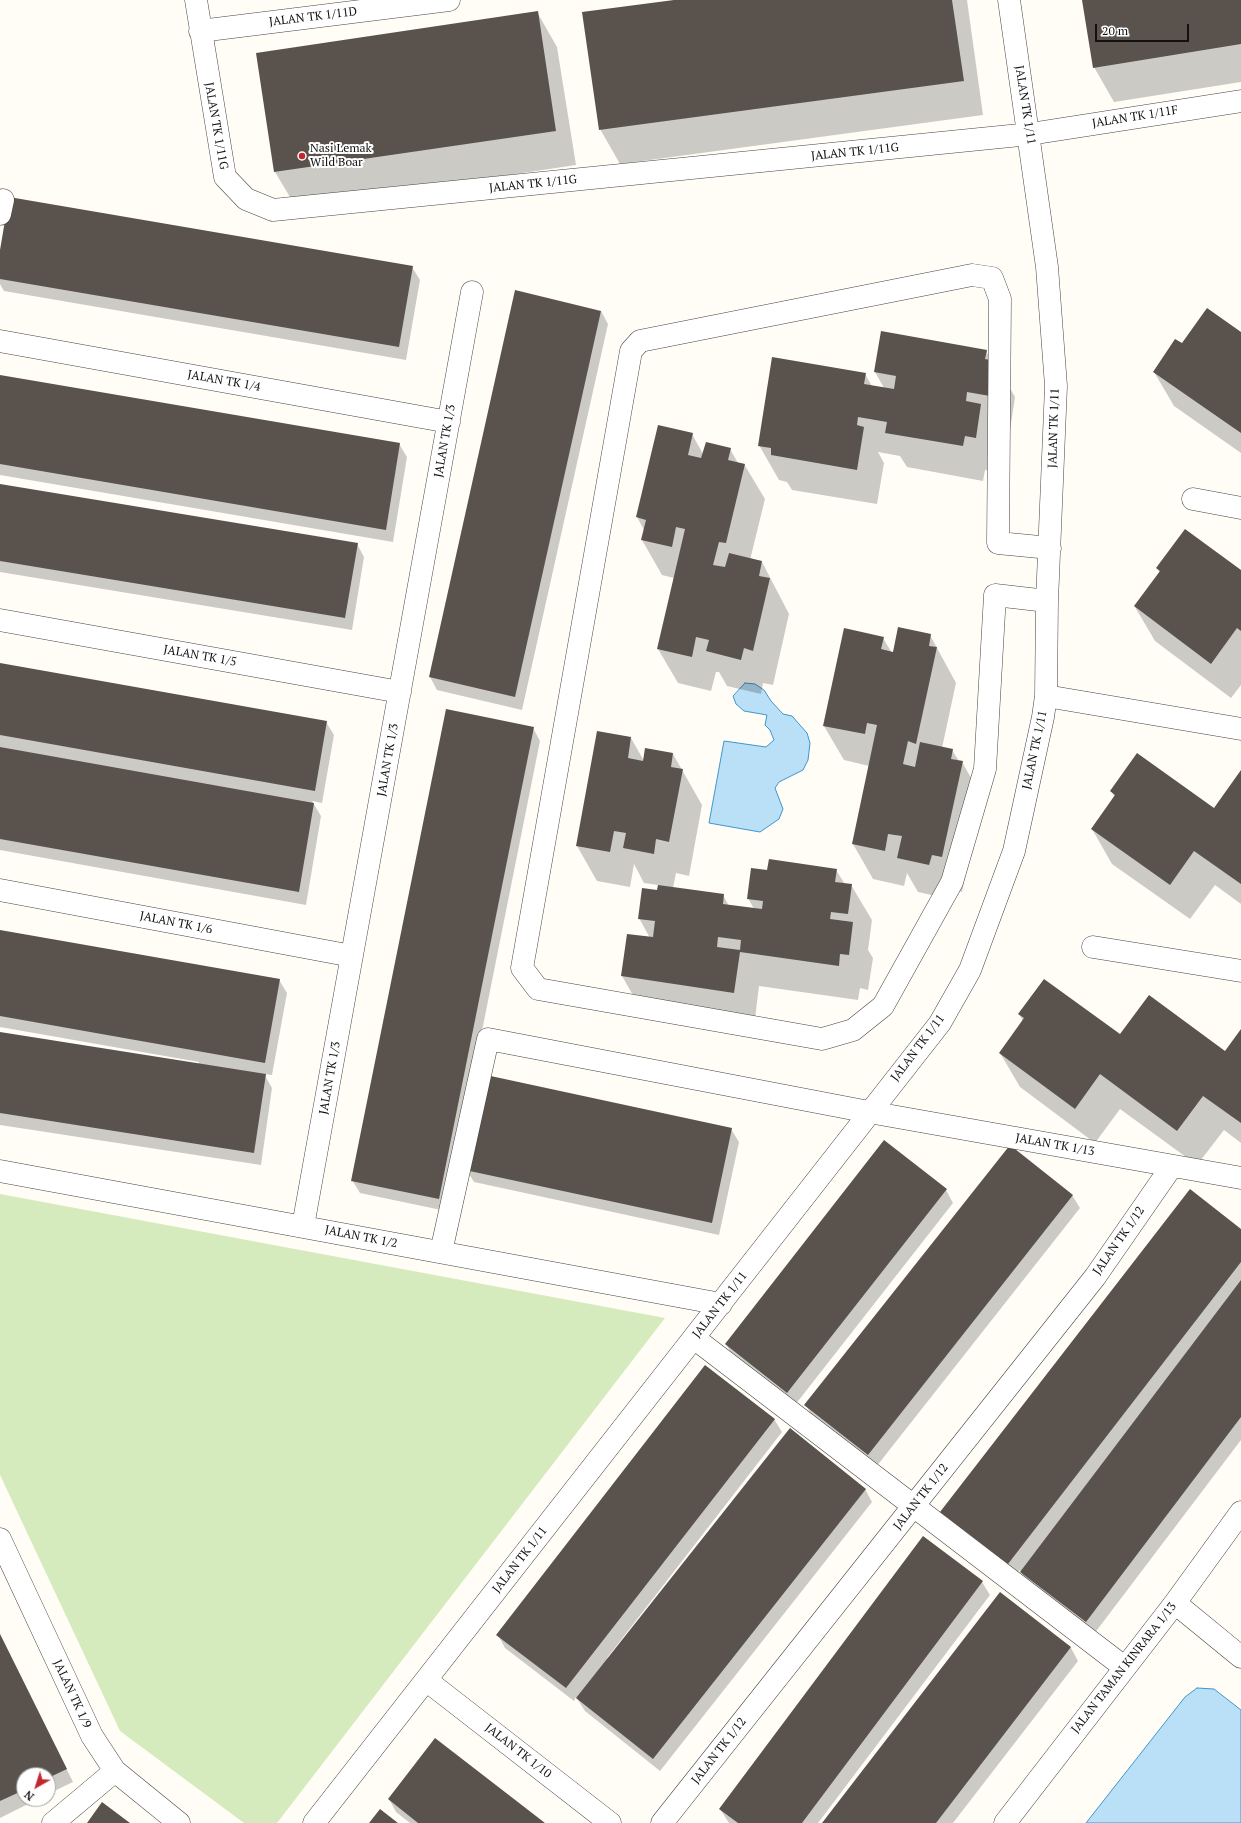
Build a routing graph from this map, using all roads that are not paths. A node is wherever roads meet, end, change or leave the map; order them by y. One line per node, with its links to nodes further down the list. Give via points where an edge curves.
1 (196, 0): 4 (street, JALAN TK 1/11G)
2 (449, 0): 4 (street, JALAN TK 1/11D)
3 (1009, 0): 6 (street, JALAN TK 1/11)
4 (200, 30): 6 (street, JALAN TK 1/11G, via 225,177 246,199 272,210)
5 (1241, 101): 6 (street, JALAN TK 1/11F)
6 (1030, 134): 12 (street, JALAN TK 1/11, via 1048,267 1056,386)
7 (472, 292): 9 (street, JALAN TK 1/3)
8 (0, 341): 9 (street, JALAN TK 1/4)
9 (449, 422): 15 (street, JALAN TK 1/3)
10 (1193, 499): 11 (street)
11 (1241, 508)
12 (1050, 548): 13 (street, JALAN TK 1/11); 13 (street, via 998,543 1000,299 992,278 972,274 640,341 631,351 522,968 538,989 822,1039 853,1030 883,1006 952,882 984,769 994,595)
13 (1047, 601): 16 (street, JALAN TK 1/11)
14 (0, 620): 15 (street, JALAN TK 1/5)
15 (400, 692): 20 (street, JALAN TK 1/3)
16 (1046, 696): 17 (street); 22 (street, JALAN TK 1/11, via 1014,851 970,970 940,1023)
17 (1241, 729)
18 (0, 890): 20 (street, JALAN TK 1/6)
19 (1093, 947): 21 (street)
20 (352, 956): 26 (street, JALAN TK 1/3)
21 (1241, 971)
22 (869, 1112): 23 (street, JALAN TK 1/13); 27 (street, JALAN TK 1/13, via 488,1039); 28 (street, JALAN TK 1/11)
23 (1172, 1166): 25 (street, JALAN TK 1/13); 30 (street, JALAN TK 1/12, via 1095,1277)
24 (0, 1171): 26 (street, JALAN TK 1/2)
25 (1241, 1178)
26 (303, 1226): 27 (street, JALAN TK 1/2)
27 (441, 1252): 28 (street, JALAN TK 1/2)
28 (721, 1304): 29 (street, JALAN TK 1/11)
29 (694, 1338): 30 (street); 36 (street, JALAN TK 1/11)
30 (914, 1506): 35 (street); 42 (street, JALAN TK 1/12)
31 (1241, 1512): 33 (street, JALAN TAMAN KINRARA 1/13)
32 (0, 1538): 37 (street, JALAN TK 1/9, via 92,1736)
33 (1175, 1603): 34 (street); 35 (street, JALAN TAMAN KINRARA 1/13)
34 (1241, 1657)
35 (1124, 1667): 43 (street, JALAN TAMAN KINRARA 1/13)
36 (426, 1680): 40 (street, JALAN TK 1/11); 41 (street, JALAN TK 1/10)
37 (115, 1771): 38 (street); 39 (street, JALAN TK 1/9)
38 (53, 1823)
39 (179, 1823)
40 (314, 1823)
41 (610, 1823)
42 (662, 1823)
43 (1005, 1823)

